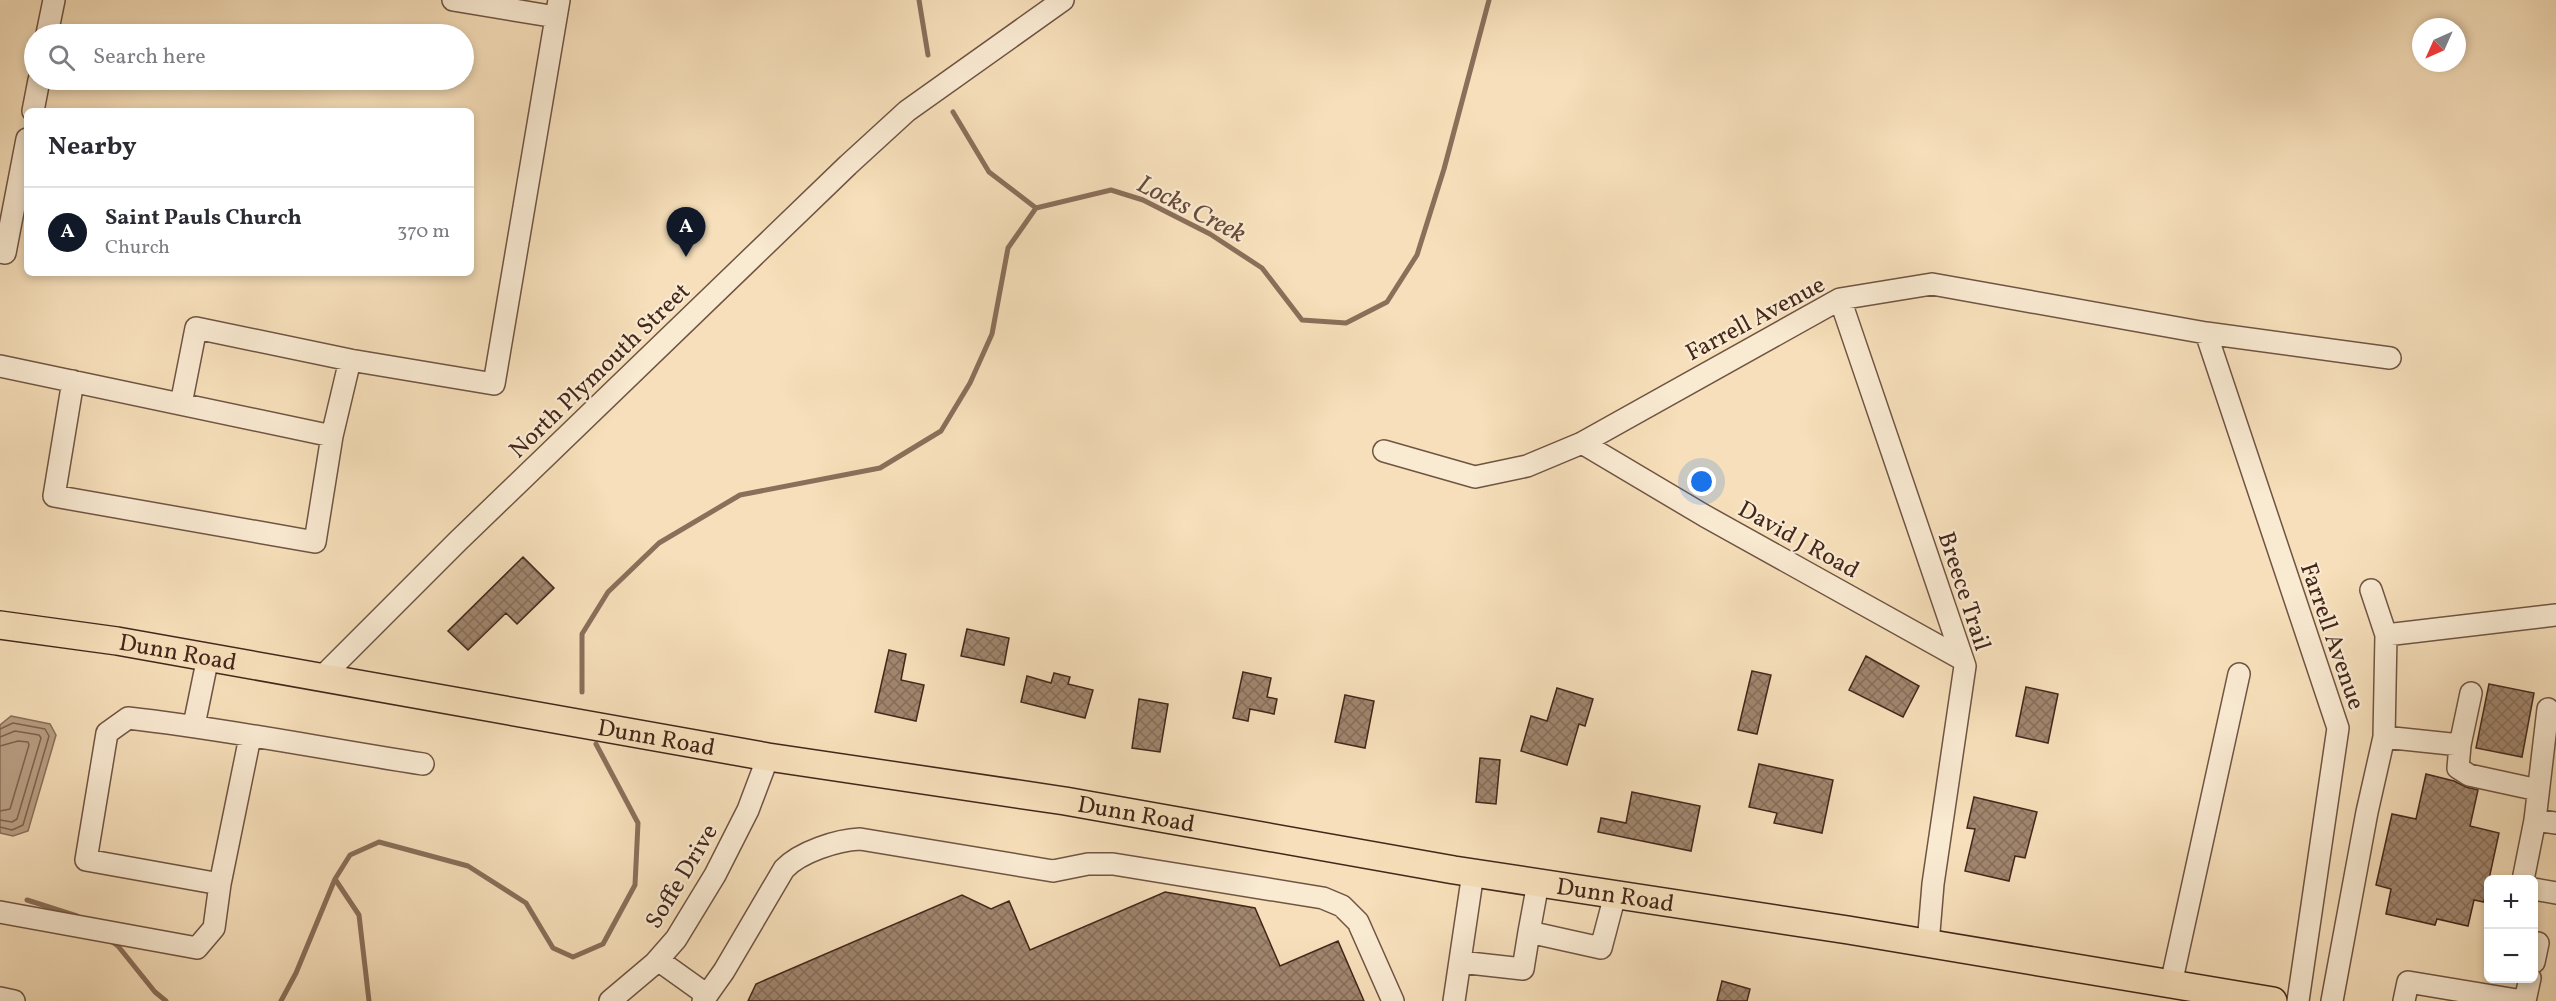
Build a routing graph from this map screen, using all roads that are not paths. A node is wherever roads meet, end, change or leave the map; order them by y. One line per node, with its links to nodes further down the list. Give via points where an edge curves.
1 (54, 0): 5 (street)
2 (453, 0): 4 (street)
3 (1063, 0): 27 (street, North Plymouth Street, via 907,111 458,541)
4 (558, 8): 13 (street, via 494,384)
5 (49, 24)
6 (37, 90): 7 (street)
7 (34, 108)
8 (24, 155): 9 (street, via 5,253)
9 (0, 252)
10 (1840, 299): 11 (street, Farrell Avenue, via 1932,284); 18 (street, Farrell Avenue); 25 (street, Breece Trail)
11 (2206, 333): 12 (street, Farrell Avenue); 60 (street, Farrell Avenue, via 2338,728)
12 (2390, 357)
13 (350, 360): 16 (street, via 196,328); 17 (street)
14 (0, 366): 15 (street)
15 (73, 381): 16 (street); 17 (street, via 54,496 315,542)
16 (181, 404): 17 (street)
17 (332, 436)
18 (1582, 443): 19 (street, Farrell Avenue, via 1527,466 1475,477); 25 (street, David J Road)
19 (1384, 451)
20 (2371, 590): 23 (street)
21 (2556, 615): 23 (street)
22 (0, 625): 24 (main road, Dunn Road)
23 (2386, 635): 32 (street)
24 (208, 657): 27 (main road, Dunn Road); 30 (street)
25 (1962, 659): 48 (street, Breece Trail, via 1965,666)
26 (2239, 674): 52 (street)
27 (322, 677): 34 (main road, Dunn Road)
28 (2471, 693): 33 (street)
29 (2548, 709): 36 (street)
30 (194, 726): 31 (street); 42 (street, via 128,718 107,733 86,860)
31 (250, 737): 35 (street); 42 (street)
32 (2384, 737): 33 (street); 61 (street)
33 (2460, 745): 36 (street, via 2458,768 2469,775)
34 (768, 757): 39 (main road, Dunn Road, via 1065,801); 49 (street, Soffe Drive, via 748,810 715,875 676,939)
35 (423, 764)
36 (2538, 790): 37 (street)
37 (2535, 820): 38 (street); 40 (street)
38 (2556, 823)
39 (1473, 873): 41 (main road, Dunn Road); 50 (street)
40 (2524, 875)
41 (1538, 883): 45 (main road, Dunn Road); 47 (street)
42 (220, 884): 46 (street, via 214,928 197,948)
43 (2538, 890): 44 (street)
44 (2556, 893)
45 (1615, 895): 47 (street, via 1601,948); 48 (main road, Dunn Road)
46 (0, 912)
47 (1529, 932): 50 (street, via 1523,969)
48 (1928, 944): 52 (main road, Dunn Road)
49 (658, 960): 54 (street); 56 (street, Soffe Drive)
50 (1460, 962): 58 (street)
51 (2529, 983): 63 (street)
52 (2170, 984): 59 (main road, Dunn Road)
53 (0, 998): 55 (street)
54 (705, 998): 57 (street, via 790,862 837,841 860,839 1053,871 1113,864 1323,898 1342,906 1358,922)
55 (14, 1001)
56 (610, 1001)
57 (1392, 1001)
58 (1454, 1001)
59 (2272, 1001)
60 (2298, 1001)
61 (2332, 1001)
62 (2404, 1001): 63 (street, via 2408,982)
63 (2524, 1001)

